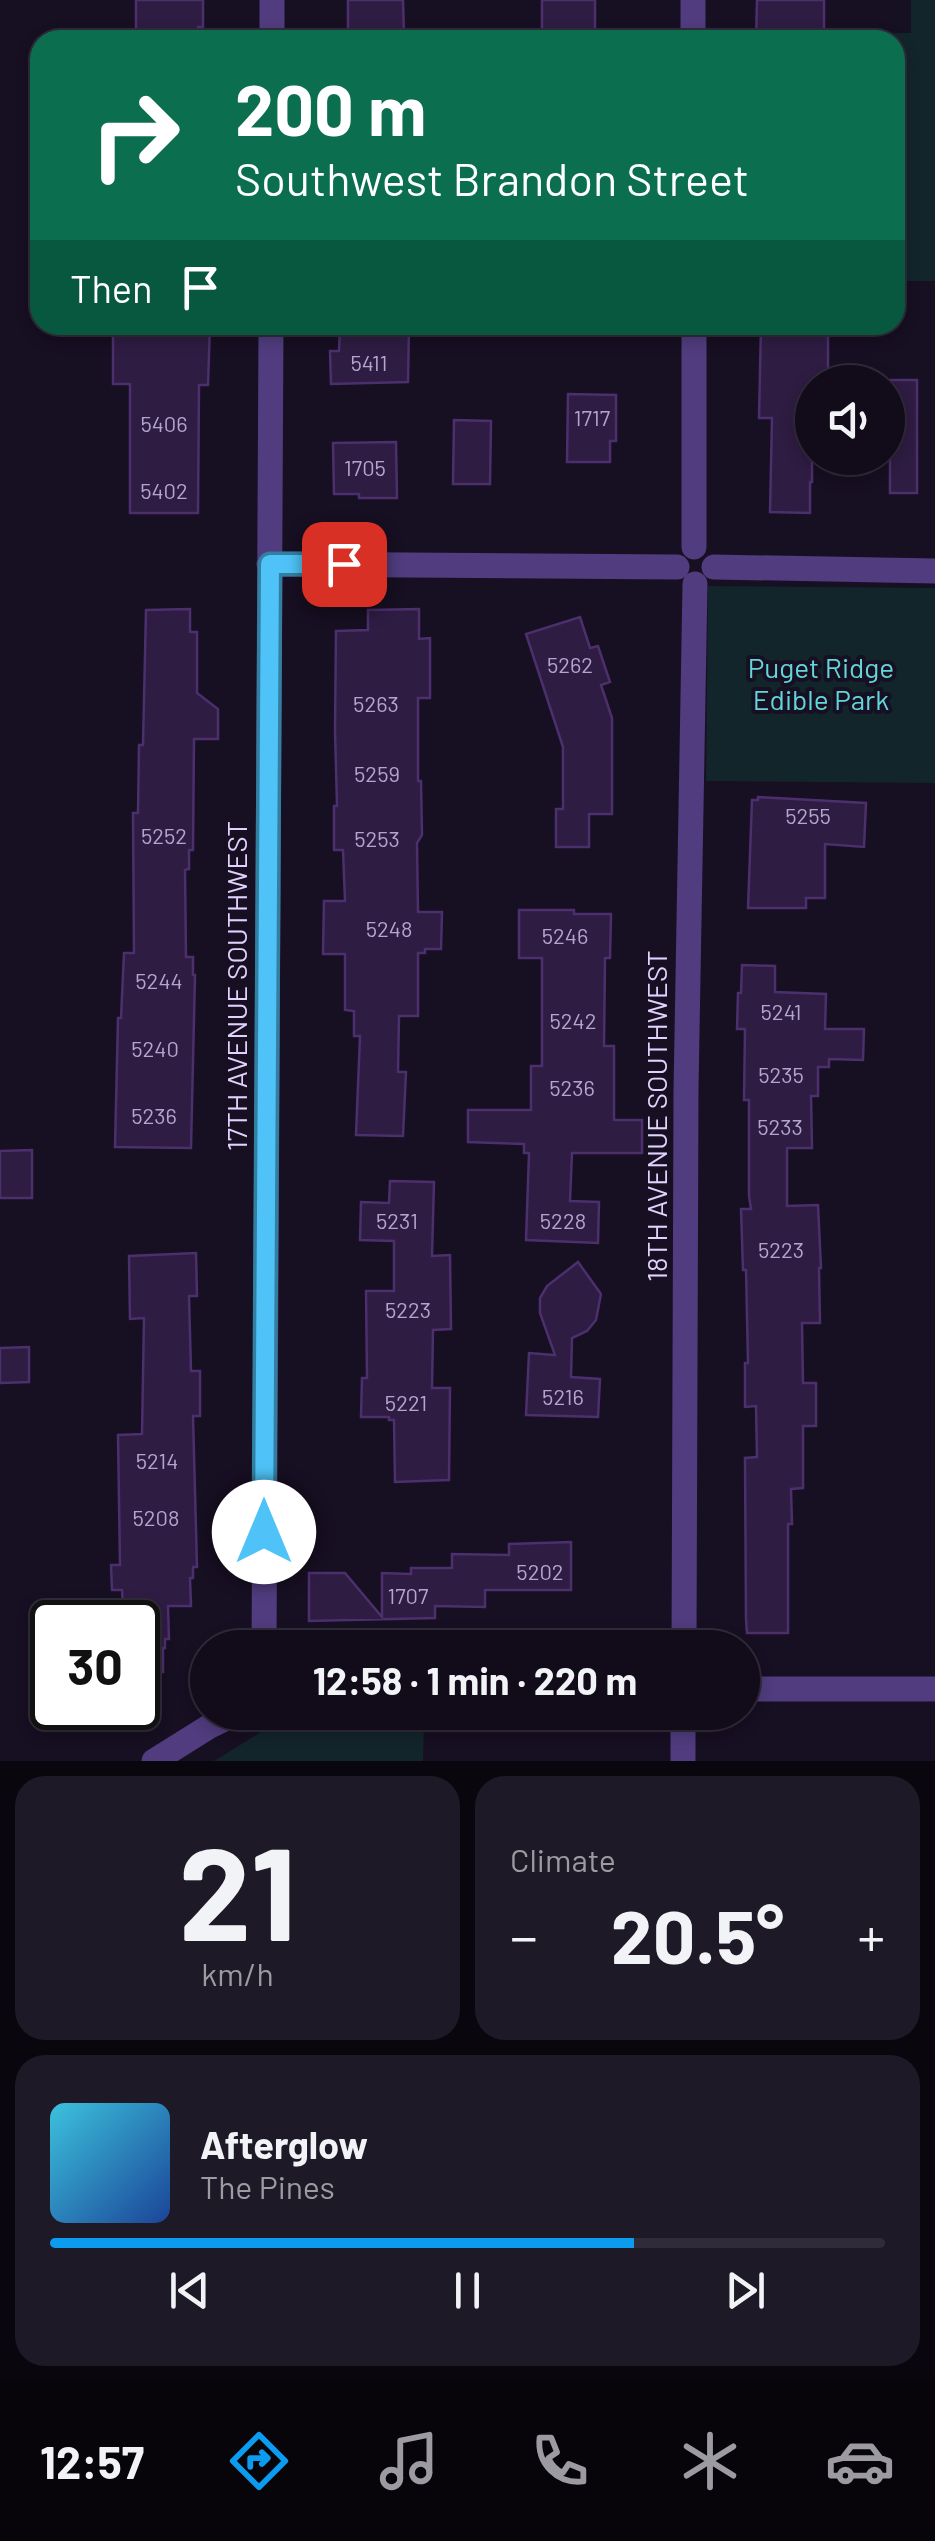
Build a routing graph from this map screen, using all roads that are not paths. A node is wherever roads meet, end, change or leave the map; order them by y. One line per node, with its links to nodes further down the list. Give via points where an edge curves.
1 (272, 0): 3 (street)
2 (693, 0): 4 (street)
3 (272, 30)
4 (694, 30)
5 (271, 335): 7 (street, 17TH AVENUE SOUTHWEST)
6 (694, 335): 8 (street, 18TH AVENUE SOUTHWEST)
7 (270, 564): 8 (street); 10 (street, 17TH AVENUE SOUTHWEST)
8 (695, 566): 9 (street); 11 (street, 18TH AVENUE SOUTHWEST)
9 (935, 571)
10 (264, 1630)
11 (684, 1630)
12 (760, 1688): 13 (street)
13 (935, 1689)
14 (204, 1730): 16 (street)
15 (684, 1730): 17 (street)
16 (154, 1761)
17 (683, 1761)

